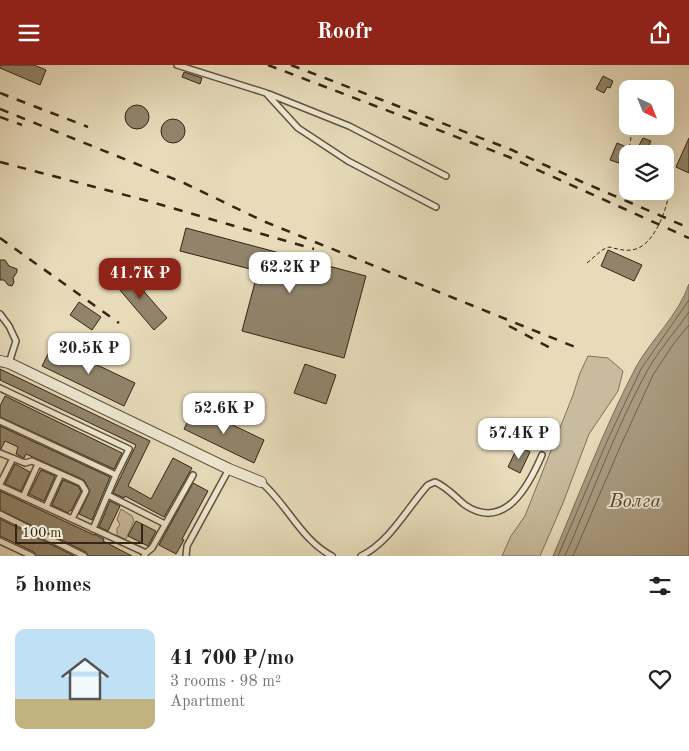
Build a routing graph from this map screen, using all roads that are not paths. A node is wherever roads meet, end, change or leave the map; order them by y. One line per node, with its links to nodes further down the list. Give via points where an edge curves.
1 (177, 65): 2 (lane)
2 (266, 93): 3 (lane, via 349,126); 4 (lane, via 298,128 348,161)
3 (446, 176)
4 (436, 207)
5 (0, 314): 6 (lane, via 16,341)
6 (5, 362): 13 (street)
7 (1, 390): 15 (lane, via 129,449)
8 (0, 421): 15 (lane)
9 (0, 453): 11 (lane)
10 (542, 455): 32 (lane, via 523,492 511,505 498,511 484,514 466,505 435,481 428,485 393,529 371,551)
11 (13, 458): 12 (lane); 18 (lane)
12 (38, 464): 14 (lane); 20 (lane)
13 (229, 469): 17 (street); 30 (lane, via 186,545)
14 (61, 474): 21 (lane); 23 (lane, via 82,483 86,491)
15 (116, 475): 19 (lane)
16 (193, 475): 24 (lane)
17 (261, 482): 31 (lane, via 316,546)
18 (0, 485): 20 (lane)
19 (108, 495): 24 (lane); 25 (lane)
20 (24, 497): 21 (lane)
21 (46, 507): 23 (lane)
22 (0, 514): 29 (lane)
23 (72, 519): 25 (lane)
24 (165, 524): 27 (lane)
25 (93, 529): 27 (lane)
26 (0, 541): 28 (lane)
27 (145, 554)
28 (32, 556)
29 (84, 556)
30 (186, 556)
31 (332, 556)
32 (361, 556)

